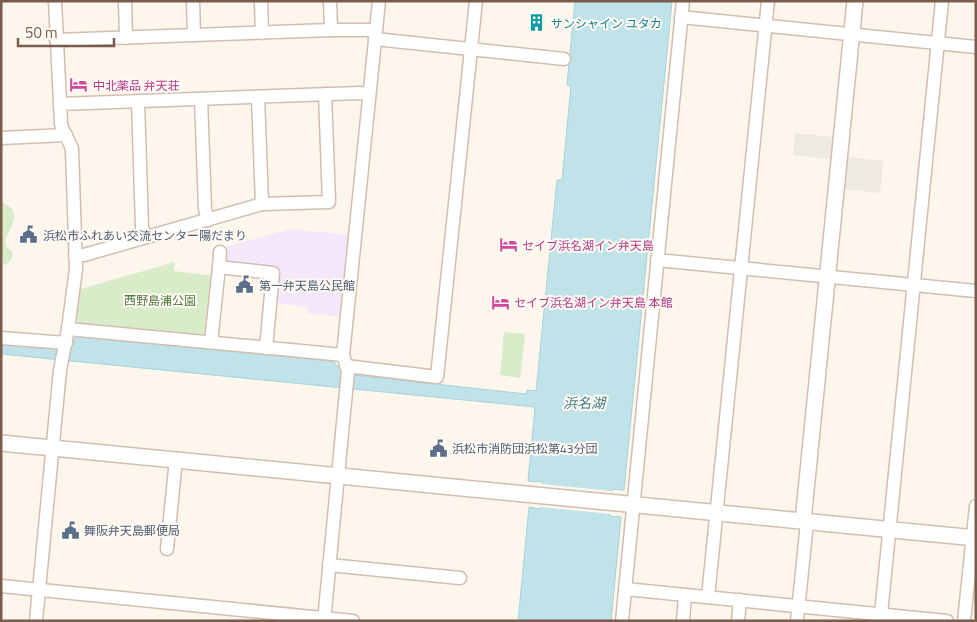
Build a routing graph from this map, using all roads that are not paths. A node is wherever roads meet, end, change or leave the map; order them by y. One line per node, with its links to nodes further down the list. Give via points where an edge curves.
1 (55, 1): 20 (street)
2 (125, 1): 19 (street)
3 (193, 1): 18 (street)
4 (261, 1): 15 (street)
5 (330, 1): 14 (street)
6 (379, 1): 16 (street)
7 (476, 1): 23 (street)
8 (683, 1): 12 (street)
9 (768, 1): 13 (street)
10 (855, 1): 17 (street)
11 (942, 1): 21 (street)
12 (681, 17): 13 (street); 38 (street)
13 (765, 26): 17 (street); 40 (street)
14 (331, 30): 15 (street); 16 (street)
15 (262, 33): 18 (street)
16 (375, 34): 23 (street); 26 (street)
17 (851, 34): 21 (street); 41 (street)
18 (194, 35): 19 (street)
19 (126, 38): 20 (street)
20 (56, 40): 30 (street)
21 (938, 43): 22 (street); 42 (street)
22 (976, 46)
23 (471, 49): 24 (street); 49 (street, via 437,377)
24 (564, 59)
25 (325, 94): 26 (street); 27 (street); 33 (street, via 329,202)
26 (369, 94): 49 (street)
27 (258, 96): 28 (street); 33 (street)
28 (201, 99): 29 (street); 34 (street)
29 (138, 101): 30 (street); 35 (street)
30 (60, 104): 31 (street, via 61,124)
31 (66, 135): 32 (street); 37 (street, via 72,149)
32 (1, 138)
33 (262, 204): 34 (street)
34 (208, 220): 35 (street)
35 (145, 237): 37 (street)
36 (220, 252): 39 (street)
37 (75, 255): 44 (street)
38 (657, 260): 40 (street); 54 (street)
39 (219, 267): 46 (street); 48 (street, via 273,273)
40 (741, 268): 41 (street); 56 (street)
41 (827, 277): 42 (street); 57 (street)
42 (914, 285): 43 (street); 58 (street)
43 (976, 292)
44 (68, 329): 46 (street); 47 (street)
45 (1, 338): 47 (street)
46 (211, 342): 48 (street)
47 (65, 344): 51 (street)
48 (266, 348): 49 (street)
49 (346, 364): 53 (street)
50 (1, 442): 51 (street)
51 (53, 447): 52 (street); 65 (street)
52 (176, 459): 53 (street); 60 (street)
53 (338, 475): 54 (street); 61 (street)
54 (633, 504): 56 (street); 64 (street)
55 (976, 506): 59 (street)
56 (716, 513): 57 (street); 67 (street)
57 (805, 521): 58 (street); 69 (street)
58 (890, 530): 59 (street); 70 (street)
59 (974, 538): 80 (street)
60 (167, 549)
61 (329, 565): 62 (street); 71 (street)
62 (460, 578)
63 (1, 586): 65 (street)
64 (625, 589): 66 (street); 75 (street)
65 (39, 590): 71 (street); 73 (street)
66 (685, 595): 67 (street); 76 (street)
67 (708, 597): 68 (street)
68 (740, 600): 69 (street); 77 (street)
69 (798, 606): 70 (street); 78 (street)
70 (881, 614): 72 (street)
71 (324, 619): 74 (street)
72 (904, 619): 79 (street)
73 (36, 621)
74 (353, 621)
75 (622, 621)
76 (683, 621)
77 (738, 621)
78 (797, 621)
79 (947, 621)
80 (964, 621)

